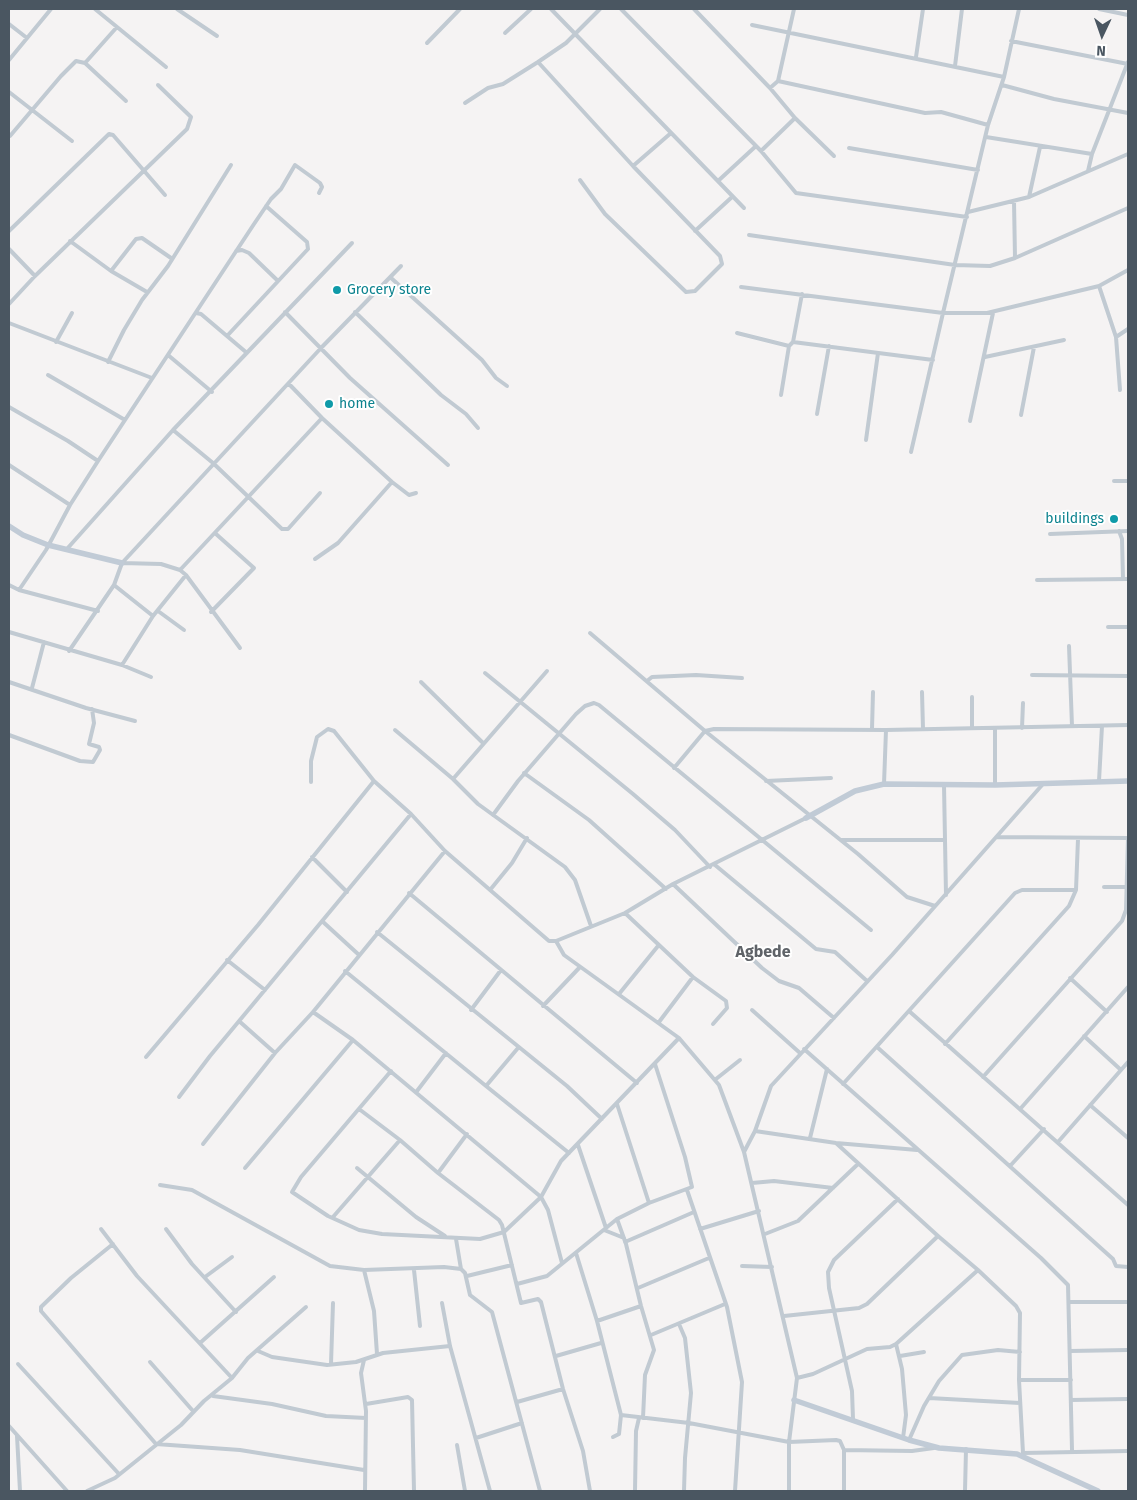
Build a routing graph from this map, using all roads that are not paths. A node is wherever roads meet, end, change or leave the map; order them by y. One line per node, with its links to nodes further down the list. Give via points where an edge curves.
1 (51, 9): 23 (street)
2 (95, 9): 18 (street)
3 (177, 9): 22 (street)
4 (460, 9): 25 (street)
5 (531, 9): 20 (street)
6 (551, 9): 19 (street)
7 (600, 9): 19 (street)
8 (622, 9): 50 (street)
9 (694, 9): 37 (street)
10 (794, 9): 21 (street)
11 (923, 9): 26 (street)
12 (962, 9): 31 (street)
13 (1019, 9): 24 (street)
14 (1099, 9): 15 (street)
15 (1128, 15)
16 (9, 24): 23 (street)
17 (752, 25): 21 (street)
18 (117, 27): 29 (street); 32 (street)
19 (576, 32): 28 (street); 46 (street)
20 (505, 34)
21 (788, 34): 26 (street); 34 (street)
22 (217, 36)
23 (27, 38): 27 (street)
24 (1011, 42): 30 (street); 33 (street)
25 (427, 43)
26 (916, 58): 31 (street)
27 (9, 60)
28 (538, 62): 40 (street); 58 (street)
29 (85, 63): 39 (street); 42 (street, via 76,61)
30 (1128, 63): 41 (street)
31 (955, 66): 33 (street)
32 (166, 67)
33 (1004, 77): 36 (street)
34 (778, 81): 37 (street); 45 (street, via 925,113 941,112)
35 (158, 85): 59 (street, via 191,119 187,129)
36 (1002, 85): 41 (street); 45 (street)
37 (770, 88): 44 (street)
38 (9, 92): 42 (street)
39 (126, 101)
40 (464, 103)
41 (1109, 109): 43 (street); 54 (street)
42 (33, 110): 47 (street); 49 (street)
43 (1128, 113)
44 (795, 118): 53 (street); 56 (street)
45 (988, 125): 48 (street)
46 (671, 133): 58 (street); 63 (street)
47 (10, 136)
48 (986, 137): 51 (street); 60 (street)
49 (72, 141)
50 (756, 146): 53 (street); 63 (street)
51 (1040, 147): 54 (street); 66 (street)
52 (849, 148): 60 (street)
53 (761, 152): 72 (street, via 796,193)
54 (1092, 154): 61 (street)
55 (1128, 154): 61 (street)
56 (834, 156)
57 (231, 164): 80 (street)
58 (634, 166): 74 (street)
59 (143, 170): 65 (street); 73 (street, via 113,135 108,134); 76 (street)
60 (978, 170): 72 (street)
61 (1088, 171): 66 (street)
62 (580, 180): 74 (street, via 605,214 690,293 723,261)
63 (718, 181): 67 (street)
64 (319, 193): 69 (street, via 320,183 295,165)
65 (165, 195)
66 (1029, 196): 68 (street)
67 (732, 197): 70 (street); 74 (street)
68 (1014, 201): 72 (street); 81 (street)
69 (266, 206): 79 (street); 88 (street, via 308,244 308,250)
70 (744, 208)
71 (1128, 208): 81 (street)
72 (968, 214): 82 (street)
73 (9, 231)
74 (695, 231)
75 (748, 235): 82 (street)
76 (70, 241): 85 (street); 86 (street)
77 (352, 243): 95 (street)
78 (9, 249): 86 (street)
79 (236, 251): 88 (street, via 249,253); 97 (street)
80 (171, 258): 85 (street, via 142,238 136,238); 91 (street)
81 (1014, 258): 82 (street, via 990,266)
82 (955, 265): 98 (street)
83 (401, 266): 87 (street)
84 (1128, 270): 89 (street)
85 (110, 271): 91 (street)
86 (35, 276): 93 (street)
87 (390, 278): 96 (street); 121 (street)
88 (277, 280): 103 (street)
89 (1099, 286): 99 (street); 104 (street)
90 (741, 287): 92 (street)
91 (147, 292): 117 (street)
92 (802, 294): 98 (street); 107 (street)
93 (9, 304)
94 (72, 312): 106 (street)
95 (285, 312): 111 (street); 112 (street)
96 (355, 312): 111 (street); 131 (street)
97 (196, 313): 103 (street, via 202,314); 114 (street)
98 (943, 313): 99 (street); 116 (street)
99 (993, 313): 115 (street)
100 (9, 323): 106 (street)
101 (1128, 329): 104 (street)
102 (737, 333): 108 (street)
103 (227, 336): 112 (street)
104 (1116, 337): 122 (street)
105 (1064, 340): 110 (street)
106 (56, 342): 117 (street)
107 (793, 342): 108 (street); 109 (street)
108 (789, 346): 124 (street)
109 (829, 346): 113 (street); 126 (street)
110 (1034, 346): 115 (street); 127 (street)
111 (321, 348): 120 (street); 138 (street, via 384,410)
112 (248, 353): 123 (street)
113 (878, 353): 116 (street); 133 (street)
114 (168, 355): 119 (street); 123 (street)
115 (985, 357): 130 (street)
116 (933, 360): 134 (street)
117 (108, 362): 119 (street)
118 (48, 375): 129 (street)
119 (152, 378): 129 (street)
120 (289, 384): 128 (street); 136 (street)
121 (507, 386)
122 (1120, 390)
123 (212, 392): 132 (street)
124 (781, 395)
125 (9, 407): 135 (street)
126 (817, 414)
127 (1021, 415)
128 (322, 418): 141 (street); 144 (street)
129 (125, 420): 135 (street)
130 (970, 421)
131 (478, 428)
132 (173, 430): 136 (street); 153 (street)
133 (866, 440)
134 (912, 452)
135 (98, 461): 145 (street)
136 (213, 463): 144 (street); 155 (street)
137 (9, 465): 145 (street)
138 (448, 465)
139 (1114, 481): 140 (street)
140 (1128, 481)
141 (392, 482): 143 (street, via 409,495); 154 (street, via 338,543)
142 (320, 493): 144 (street, via 284,530)
143 (416, 493)
144 (248, 496): 149 (street)
145 (70, 505): 152 (street)
146 (9, 526): 152 (street)
147 (1127, 531): 148 (street); 151 (street)
148 (1119, 532): 150 (street); 151 (street)
149 (216, 534): 156 (street); 165 (street, via 254,568)
150 (1050, 534)
151 (1122, 539): 158 (street)
152 (48, 545): 153 (street); 162 (street)
153 (66, 550): 155 (street)
154 (315, 559)
155 (122, 562): 156 (street, via 161,564); 161 (street)
156 (180, 570): 157 (street)
157 (186, 575): 164 (street); 165 (street)
158 (1126, 579): 159 (street)
159 (1037, 580)
160 (9, 585): 162 (street)
161 (114, 585): 163 (street); 166 (street)
162 (19, 590): 163 (street)
163 (98, 611): 175 (street)
164 (158, 611): 166 (street); 169 (street)
165 (211, 612): 174 (street)
166 (153, 616): 176 (street)
167 (1128, 627): 168 (street)
168 (1108, 628)
169 (184, 630)
170 (9, 632): 172 (street)
171 (590, 633): 184 (street)
172 (44, 642): 175 (street); 187 (street)
173 (1070, 646): 182 (street)
174 (240, 648)
175 (69, 651): 176 (street)
176 (122, 665): 180 (street)
177 (547, 671): 191 (street)
178 (485, 673): 191 (street)
179 (1032, 675): 182 (street)
180 (151, 676)
181 (1128, 676): 182 (street)
182 (1071, 677): 195 (street)
183 (742, 678): 184 (street, via 679,676 652,677)
184 (647, 681): 205 (street)
185 (9, 682): 187 (street)
186 (421, 682): 208 (street)
187 (32, 688): 193 (street)
188 (873, 692): 200 (street)
189 (922, 692): 201 (street)
190 (972, 697): 198 (street)
191 (519, 703): 207 (street); 208 (street)
192 (1023, 703): 199 (street)
193 (92, 709): 194 (street); 206 (street, via 94,722 88,744 99,746 100,750 93,762 80,761)
194 (135, 721)
195 (1072, 726): 196 (street); 199 (street)
196 (1102, 726): 197 (street); 215 (street)
197 (1128, 726)
198 (972, 728): 201 (street); 202 (street)
199 (1022, 728): 202 (street)
200 (872, 729): 204 (street); 205 (street, via 717,728)
201 (923, 729): 204 (street)
202 (995, 729): 221 (street)
203 (395, 730): 212 (street)
204 (886, 730): 218 (street)
205 (705, 731): 209 (street); 214 (street)
206 (9, 735)
207 (559, 735): 209 (street, via 585,706 599,705); 210 (street); 234 (street, via 633,794)
208 (483, 743): 212 (street)
209 (674, 768): 231 (street)
210 (524, 773): 223 (street); 238 (street, via 589,820)
211 (831, 778): 214 (street)
212 (453, 779): 223 (street)
213 (374, 781): 217 (street, via 334,731 328,729 317,737 314,746); 222 (street); 233 (street)
214 (766, 781): 224 (street)
215 (1099, 781): 216 (street); 219 (street)
216 (1128, 781)
217 (311, 782)
218 (884, 784): 220 (street); 224 (street, via 855,791)
219 (1043, 784): 221 (street); 225 (street)
220 (944, 785): 221 (street); 230 (street)
221 (995, 785)
222 (411, 814): 232 (street); 241 (street)
223 (493, 815): 226 (street)
224 (808, 817): 229 (street); 231 (street)
225 (997, 837): 228 (street); 243 (street)
226 (527, 838): 239 (street); 248 (street, via 572,873)
227 (1128, 838): 228 (street); 237 (street)
228 (1078, 839): 240 (street)
229 (841, 840): 230 (street); 244 (street, via 907,897)
230 (945, 840): 243 (street)
231 (763, 841): 234 (street); 249 (street)
232 (446, 850): 239 (street); 242 (street)
233 (312, 857): 241 (street); 254 (street)
234 (713, 866): 235 (street); 260 (street, via 816,949 835,952)
235 (673, 884): 238 (street); 270 (street, via 748,957 779,981 799,988)
236 (1104, 887): 237 (street)
237 (1128, 887): 246 (street)
238 (666, 889): 245 (street)
239 (490, 890): 251 (street, via 542,936)
240 (1076, 890): 267 (street, via 1019,890); 277 (street, via 1069,906)
241 (347, 892): 247 (street)
242 (409, 893): 250 (street); 256 (street)
243 (946, 895): 244 (street)
244 (935, 906): 260 (street)
245 (625, 914): 248 (street); 252 (street)
246 (1127, 916): 259 (street)
247 (322, 922): 253 (street); 262 (street)
248 (591, 926): 251 (street)
249 (871, 930)
250 (378, 932): 253 (street); 265 (street)
251 (556, 941): 255 (street, via 564,955)
252 (658, 946): 258 (street); 263 (street)
253 (358, 954): 257 (street)
254 (227, 960): 262 (street); 284 (street)
255 (580, 967): 263 (street); 264 (street)
256 (501, 970): 264 (street); 265 (street)
257 (345, 971): 268 (street); 281 (street)
258 (694, 977): 272 (street); 273 (street, via 727,1003 727,1008)
259 (1070, 978): 269 (street); 291 (street)
260 (867, 981): 270 (street)
261 (1128, 987): 269 (street)
262 (265, 990): 271 (street)
263 (619, 994): 272 (street)
264 (543, 1006): 293 (street)
265 (471, 1010): 279 (street)
266 (752, 1010): 283 (street)
267 (909, 1011): 277 (street); 278 (street)
268 (313, 1012): 276 (street); 282 (street)
269 (1107, 1012): 274 (street)
270 (834, 1018): 280 (street)
271 (239, 1021): 282 (street); 297 (street)
272 (659, 1022): 275 (street)
273 (713, 1024)
274 (1084, 1036): 289 (street); 300 (street)
275 (679, 1038): 287 (street); 292 (street)
276 (353, 1040): 290 (street); 318 (street)
277 (945, 1044): 291 (street)
278 (877, 1047): 294 (street); 317 (street)
279 (518, 1048): 295 (street); 302 (street, via 567,1086)
280 (804, 1049): 283 (street); 288 (street)
281 (446, 1053): 295 (street); 296 (street)
282 (275, 1054): 311 (street)
283 (800, 1054): 304 (street, via 771,1086)
284 (146, 1057)
285 (740, 1060): 292 (street)
286 (1128, 1062): 289 (street)
287 (654, 1064): 293 (street); 325 (street, via 693,1184)
288 (827, 1069): 294 (street); 307 (street)
289 (1121, 1070): 299 (street)
290 (390, 1071): 296 (street); 301 (street)
291 (983, 1076): 300 (street)
292 (716, 1079): 314 (street)
293 (637, 1083): 298 (street)
294 (843, 1084): 313 (street)
295 (486, 1086): 315 (street)
296 (416, 1091): 305 (street)
297 (179, 1097)
298 (617, 1104): 302 (street); 328 (street)
299 (1090, 1105): 306 (street); 309 (street)
300 (1021, 1108): 303 (street)
301 (358, 1109): 308 (street); 332 (street, via 292,1191)
302 (602, 1119): 312 (street)
303 (1044, 1129): 309 (street); 317 (street)
304 (756, 1131): 307 (street); 314 (street)
305 (467, 1134): 320 (street); 326 (street)
306 (1127, 1136)
307 (810, 1138): 310 (street)
308 (400, 1140): 320 (street); 321 (street)
309 (1058, 1142): 329 (street)
310 (836, 1143): 313 (street); 316 (street)
311 (203, 1144)
312 (578, 1145): 315 (street); 337 (street)
313 (917, 1150): 362 (street, via 1041,1258 1068,1285)
314 (744, 1152): 322 (street)
315 (569, 1153): 326 (street, via 557,1167)
316 (858, 1164): 324 (street); 327 (street)
317 (1010, 1166): 352 (street, via 1113,1259 1116,1266)
318 (245, 1168)
319 (357, 1168): 321 (street)
320 (438, 1173): 338 (street, via 499,1220)
321 (368, 1176): 332 (street); 340 (street)
322 (752, 1183): 324 (street, via 774,1181); 330 (street)
323 (160, 1185): 354 (street, via 192,1190 330,1266)
324 (833, 1188): 339 (street, via 798,1221)
325 (687, 1190): 328 (street); 331 (street)
326 (541, 1197): 338 (street); 348 (street, via 548,1210)
327 (898, 1199): 341 (street); 369 (street, via 829,1267)
328 (649, 1203): 333 (street)
329 (1128, 1205)
330 (759, 1211): 336 (street); 339 (street)
331 (694, 1212): 336 (street); 343 (street)
332 (333, 1217): 340 (street, via 368,1232)
333 (616, 1218): 337 (street); 343 (street)
334 (101, 1229): 344 (street)
335 (166, 1229): 358 (street)
336 (700, 1229): 347 (street)
337 (605, 1230): 343 (street); 345 (street)
338 (504, 1232): 342 (street, via 480,1239); 349 (street)
339 (764, 1234): 351 (street)
340 (444, 1236): 342 (street)
341 (938, 1236): 356 (street); 369 (street, via 867,1304 859,1308)
342 (456, 1239): 353 (street)
343 (624, 1240): 361 (street)
344 (113, 1244): 376 (street, via 137,1276); 420 (street, via 71,1278 41,1307 41,1311)
345 (576, 1253): 348 (street); 372 (street)
346 (232, 1257): 358 (street)
347 (708, 1258): 361 (street); 366 (street)
348 (562, 1263): 360 (street, via 547,1276)
349 (512, 1265): 357 (street); 360 (street)
350 (742, 1266): 351 (street)
351 (772, 1267): 371 (street)
352 (1128, 1268)
353 (462, 1269): 355 (street); 357 (street)
354 (364, 1270): 355 (street); 385 (street, via 374,1311)
355 (414, 1270): 374 (street)
356 (978, 1270): 378 (street); 384 (street, via 1019,1309)
357 (467, 1276): 403 (street, via 470,1295 492,1312)
358 (205, 1277): 370 (street)
359 (274, 1277): 370 (street)
360 (518, 1284): 386 (street, via 521,1303 540,1300)
361 (638, 1288): 367 (street)
362 (1070, 1302): 363 (street); 382 (street)
363 (1128, 1302)
364 (333, 1303): 392 (street)
365 (442, 1303): 379 (street)
366 (725, 1304): 373 (street); 414 (street, via 742,1382)
367 (640, 1306): 372 (street); 375 (street)
368 (306, 1307): 381 (street)
369 (834, 1310): 371 (street); 389 (street)
370 (236, 1312): 376 (street)
371 (784, 1316): 394 (street)
372 (598, 1321): 377 (street)
373 (679, 1324): 375 (street); 412 (street, via 685,1338 690,1382)
374 (420, 1326)
375 (650, 1335): 409 (street, via 654,1354 645,1374)
376 (200, 1343): 393 (street)
377 (601, 1343): 386 (street); 407 (street)
378 (896, 1344): 387 (street); 389 (street, via 867,1349)
379 (450, 1346): 385 (street); 417 (street)
380 (1128, 1350): 382 (street)
381 (258, 1351): 392 (street, via 272,1358); 393 (street)
382 (1070, 1351): 396 (street)
383 (924, 1352): 387 (street)
384 (1020, 1352): 395 (street); 399 (street, via 998,1350 962,1356 939,1381)
385 (377, 1354): 388 (street)
386 (556, 1356): 397 (street)
387 (900, 1356): 418 (street)
388 (364, 1360): 392 (street); 405 (street, via 361,1374)
389 (845, 1360): 394 (street); 410 (street, via 852,1391)
390 (150, 1362): 406 (street)
391 (18, 1364): 429 (street)
392 (331, 1364)
393 (232, 1378): 398 (street)
394 (797, 1378): 401 (street)
395 (1019, 1380): 396 (street); 404 (street)
396 (1071, 1380): 402 (street)
397 (563, 1389): 403 (street); 438 (street, via 583,1450)
398 (212, 1396): 406 (street); 408 (street, via 326,1416)
399 (929, 1398): 404 (street); 418 (street)
400 (1128, 1399): 402 (street)
401 (794, 1400): 410 (street); 419 (street)
402 (1070, 1400): 425 (street)
403 (517, 1402): 411 (street)
404 (1020, 1402): 427 (street)
405 (366, 1404): 408 (street); 434 (street, via 408,1397 412,1400)
406 (193, 1411): 420 (street, via 182,1425)
407 (621, 1415): 409 (street); 416 (street, via 619,1434)
408 (366, 1418): 428 (street)
409 (641, 1418): 412 (street); 439 (street, via 636,1432)
410 (853, 1419): 418 (street)
411 (522, 1423): 417 (street); 437 (street)
412 (689, 1423): 414 (street); 440 (street)
413 (9, 1426): 415 (street)
414 (740, 1434): 419 (street); 441 (street)
415 (16, 1436): 430 (street); 431 (street)
416 (613, 1437)
417 (476, 1438): 436 (street)
418 (906, 1439): 422 (street)
419 (789, 1442): 424 (street, via 836,1440); 442 (street)
420 (156, 1444): 428 (street, via 240,1450); 429 (street)
421 (457, 1445): 435 (street)
422 (939, 1448): 423 (street); 424 (street)
423 (966, 1449): 427 (street); 444 (street)
424 (844, 1450): 443 (street)
425 (1072, 1450): 426 (street); 427 (street)
426 (1128, 1451)
427 (1020, 1453): 445 (street)
428 (364, 1470): 433 (street)
429 (119, 1474): 432 (street)
430 (20, 1491)
431 (67, 1491)
432 (87, 1491)
433 (365, 1491)
434 (414, 1491)
435 (465, 1491)
436 (490, 1491)
437 (540, 1491)
438 (590, 1491)
439 (635, 1491)
440 (684, 1491)
441 (735, 1491)
442 (789, 1491)
443 (844, 1491)
444 (965, 1491)
445 (1098, 1491)

